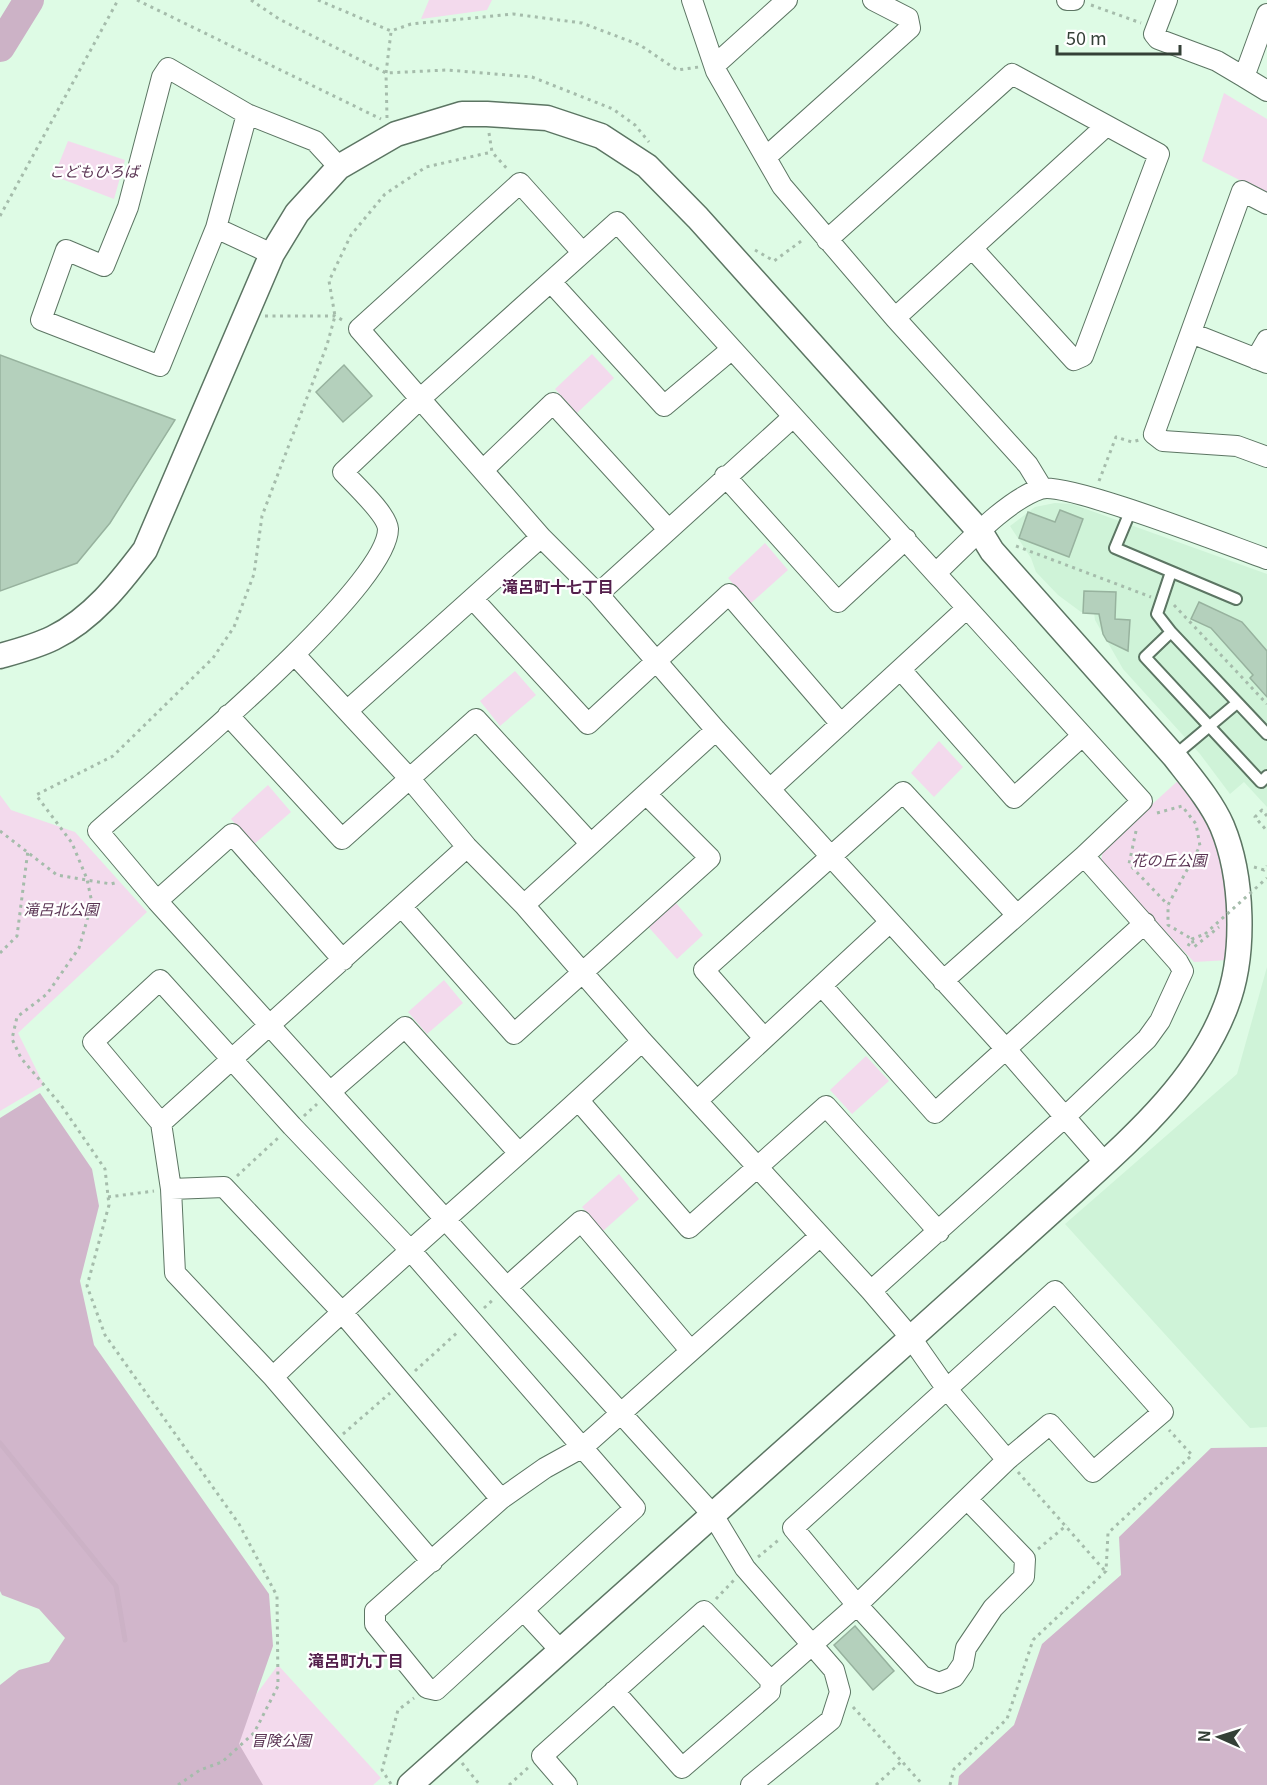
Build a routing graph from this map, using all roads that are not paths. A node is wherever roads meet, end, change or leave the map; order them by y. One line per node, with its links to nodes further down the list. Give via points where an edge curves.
1 (692, 0): 8 (street)
2 (786, 0): 8 (street)
3 (873, 0): 13 (street, via 908,18 910,28)
4 (1067, 0): 6 (street)
5 (1167, 0): 9 (street, via 1154,34 1158,39 1217,61)
6 (1081, 2)
7 (1267, 14): 9 (street)
8 (715, 65): 13 (street)
9 (1244, 77): 10 (street)
10 (1267, 91)
11 (247, 114): 14 (street, via 315,141); 16 (street); 16 (street, via 168,68 162,77 128,207 105,266 66,250 41,320 160,366)
12 (1106, 126): 17 (street, via 1012,74); 18 (street); 18 (street, via 1159,154 1083,356 1074,360)
13 (766, 157): 17 (street, via 782,186)
14 (339, 167): 20 (street, via 297,213); 37 (street, via 396,134 462,114 547,118 601,136 647,166 734,258)
15 (1267, 204): 23 (street, via 1242,191)
16 (216, 228): 20 (street)
17 (823, 235): 22 (street)
18 (973, 249): 22 (street)
19 (582, 252): 21 (street); 25 (street, via 617,222); 27 (street, via 520,183 359,329)
20 (272, 254): 47 (street, via 145,550 118,585 84,617 54,637)
21 (551, 282): 25 (street, via 664,406); 27 (street)
22 (895, 318): 32 (street, via 1028,465)
23 (1191, 333): 26 (street); 29 (street, via 1154,434 1163,441 1237,446)
24 (1267, 340): 26 (street)
25 (732, 349): 28 (street)
26 (1261, 361)
27 (421, 398): 30 (street); 46 (street, via 343,472 383,516 388,528 385,541 346,601)
28 (793, 417): 31 (street); 36 (street)
29 (1267, 457)
30 (483, 470): 34 (street, via 553,403); 35 (street)
31 (725, 476): 34 (street); 36 (street, via 838,602)
32 (1042, 488): 33 (street, via 1094,497); 37 (street, via 1006,508)
33 (1130, 512): 38 (street); 39 (lane, via 1115,548)
34 (667, 528): 41 (street)
35 (541, 537): 41 (street); 42 (street)
36 (906, 539): 40 (street)
37 (986, 542): 40 (street); 58 (street)
38 (1267, 560)
39 (1172, 572): 43 (lane); 45 (lane, via 1157,614)
40 (936, 573): 44 (street)
41 (598, 594): 48 (street)
42 (473, 599): 48 (street, via 588,724); 51 (street)
43 (1236, 599)
44 (966, 608): 49 (street); 57 (street)
45 (1171, 632): 50 (lane); 54 (lane, via 1145,657)
46 (295, 655): 51 (street); 52 (street)
47 (0, 656)
48 (656, 661): 53 (street, via 729,594); 55 (street)
49 (901, 670): 53 (street); 57 (street, via 1014,798)
50 (1237, 702): 54 (lane); 56 (lane)
51 (347, 711): 60 (street)
52 (228, 715): 60 (street, via 342,839); 67 (street, via 98,831)
53 (841, 724): 61 (street)
54 (1209, 726): 58 (lane); 59 (lane, via 1261,782)
55 (716, 730): 61 (street); 62 (street)
56 (1267, 734)
57 (1082, 736): 66 (street, via 1142,801)
58 (1174, 756): 88 (street, via 1221,825 1232,861 1239,911 1237,955 1227,1003 1209,1044 1173,1095)
59 (1267, 776)
60 (410, 779): 63 (street, via 476,719); 64 (street)
61 (770, 789): 65 (street)
62 (646, 794): 63 (street); 74 (street, via 710,858)
63 (590, 843): 68 (street)
64 (467, 847): 68 (street); 69 (street)
65 (830, 855): 70 (street, via 903,792); 71 (street); 78 (street, via 704,970)
66 (1084, 856): 70 (street); 72 (street)
67 (157, 901): 73 (street, via 232,834); 77 (street)
68 (524, 905): 74 (street)
69 (402, 907): 73 (street); 74 (street, via 514,1034)
70 (1016, 914): 75 (street)
71 (890, 922): 75 (street); 76 (street)
72 (1145, 922): 80 (street); 85 (street, via 1183,971 1176,991 1147,1039)
73 (343, 960): 77 (street)
74 (583, 973): 79 (street)
75 (944, 981): 80 (street)
76 (822, 986): 78 (street); 80 (street, via 935,1113)
77 (272, 1025): 81 (street); 82 (street)
78 (764, 1038): 83 (street)
79 (642, 1041): 83 (street); 84 (street)
80 (1005, 1048): 85 (street)
81 (234, 1060): 86 (street); 86 (street, via 160,980 93,1042); 94 (street)
82 (330, 1092): 87 (street, via 405,1027); 91 (street)
83 (698, 1100): 89 (street)
84 (579, 1101): 87 (street); 89 (street, via 689,1228)
85 (1066, 1116): 88 (street); 92 (street)
86 (161, 1123): 90 (street)
87 (519, 1152): 91 (street)
88 (1105, 1163): 98 (street)
89 (759, 1167): 92 (street, via 826,1106); 93 (street)
90 (171, 1189): 97 (street, via 224,1187); 100 (street, via 175,1273)
91 (446, 1221): 94 (street); 95 (street)
92 (939, 1232): 96 (street)
93 (819, 1236): 96 (street); 99 (street)
94 (411, 1251): 97 (street); 103 (street)
95 (507, 1287): 99 (street, via 581,1221); 102 (street)
96 (871, 1291): 98 (street)
97 (341, 1311): 100 (street); 105 (street)
98 (911, 1338): 101 (street); 107 (street)
99 (690, 1350): 102 (street)
100 (273, 1377): 108 (street)
101 (946, 1388): 104 (street); 104 (street, via 1054,1291 1163,1412 1093,1472 1050,1424); 109 (street, via 793,1528)
102 (620, 1414): 103 (street); 107 (street)
103 (583, 1447): 105 (street); 110 (street, via 635,1508)
104 (1007, 1460): 106 (street)
105 (501, 1499): 108 (street)
106 (968, 1499): 109 (street); 109 (street, via 1025,1559 1024,1577 993,1608 966,1648 963,1664 954,1677 939,1683 922,1676)
107 (713, 1515): 111 (street, via 745,1568); 112 (street)
108 (432, 1562): 110 (street, via 375,1611 375,1624 427,1688 436,1690)
109 (856, 1605): 111 (street)
110 (524, 1611): 112 (street)
111 (812, 1644): 113 (street); 117 (street, via 834,1670 840,1692 831,1720)
112 (561, 1651): 115 (street)
113 (771, 1681): 114 (street, via 704,1611); 114 (street, via 770,1692 682,1768)
114 (614, 1691): 116 (street, via 542,1756)
115 (410, 1785)
116 (567, 1785)
117 (751, 1785)

